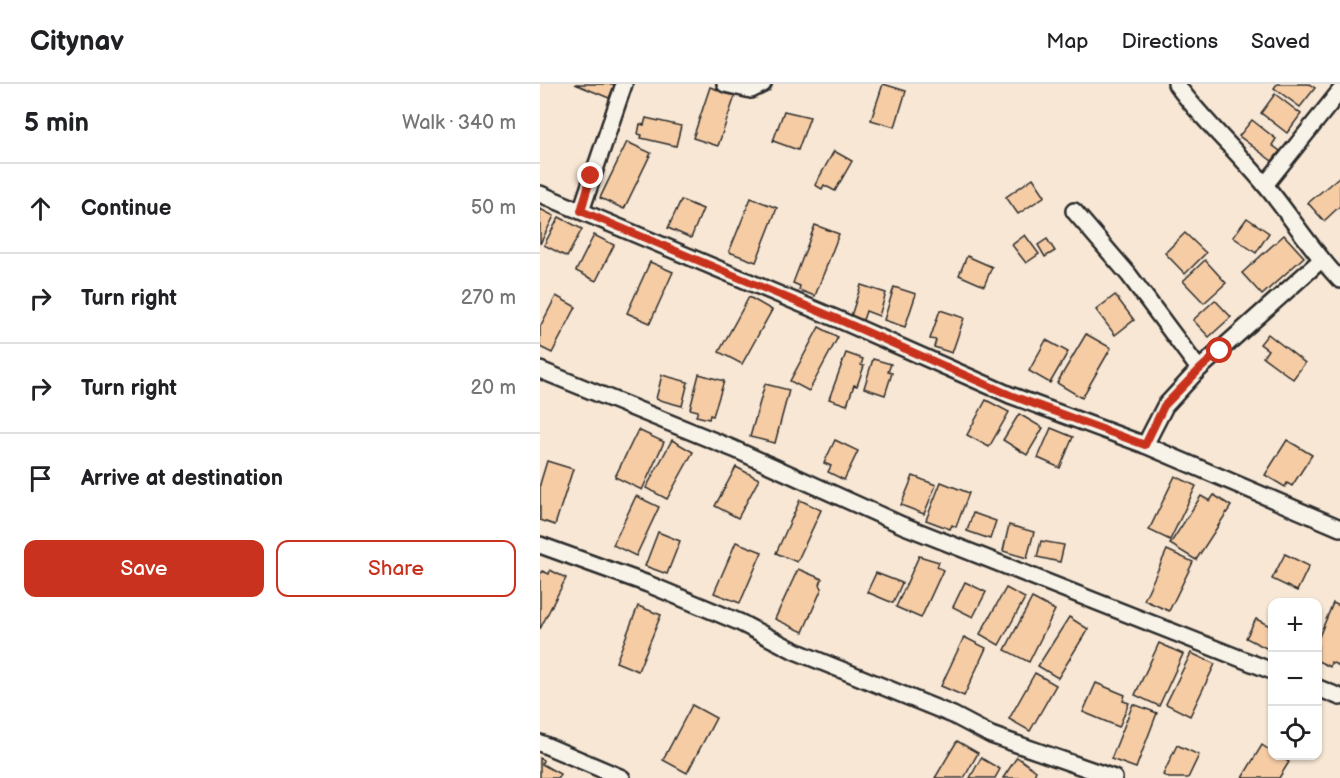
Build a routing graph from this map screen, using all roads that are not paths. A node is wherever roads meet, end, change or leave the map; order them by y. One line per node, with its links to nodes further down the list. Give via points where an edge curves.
1 (624, 84): 8 (street)
2 (726, 84): 3 (street, via 751,90)
3 (763, 84)
4 (1176, 84): 6 (street)
5 (1340, 92): 6 (street)
6 (1265, 185): 10 (street)
7 (540, 194): 8 (street)
8 (581, 211): 14 (street, via 1010,395)
9 (1074, 211): 12 (street, via 1129,275)
10 (1321, 260): 11 (street); 12 (street)
11 (1340, 280)
12 (1200, 369): 14 (street, via 1164,406)
13 (540, 370): 17 (street, via 734,449 902,525)
14 (1145, 445): 15 (street)
15 (1340, 528)
16 (540, 545): 22 (street, via 739,622 795,651 953,715 991,735)
17 (1268, 669)
18 (1322, 690): 19 (street)
19 (1340, 697)
20 (540, 742): 21 (street)
21 (622, 778)
22 (1114, 778)

